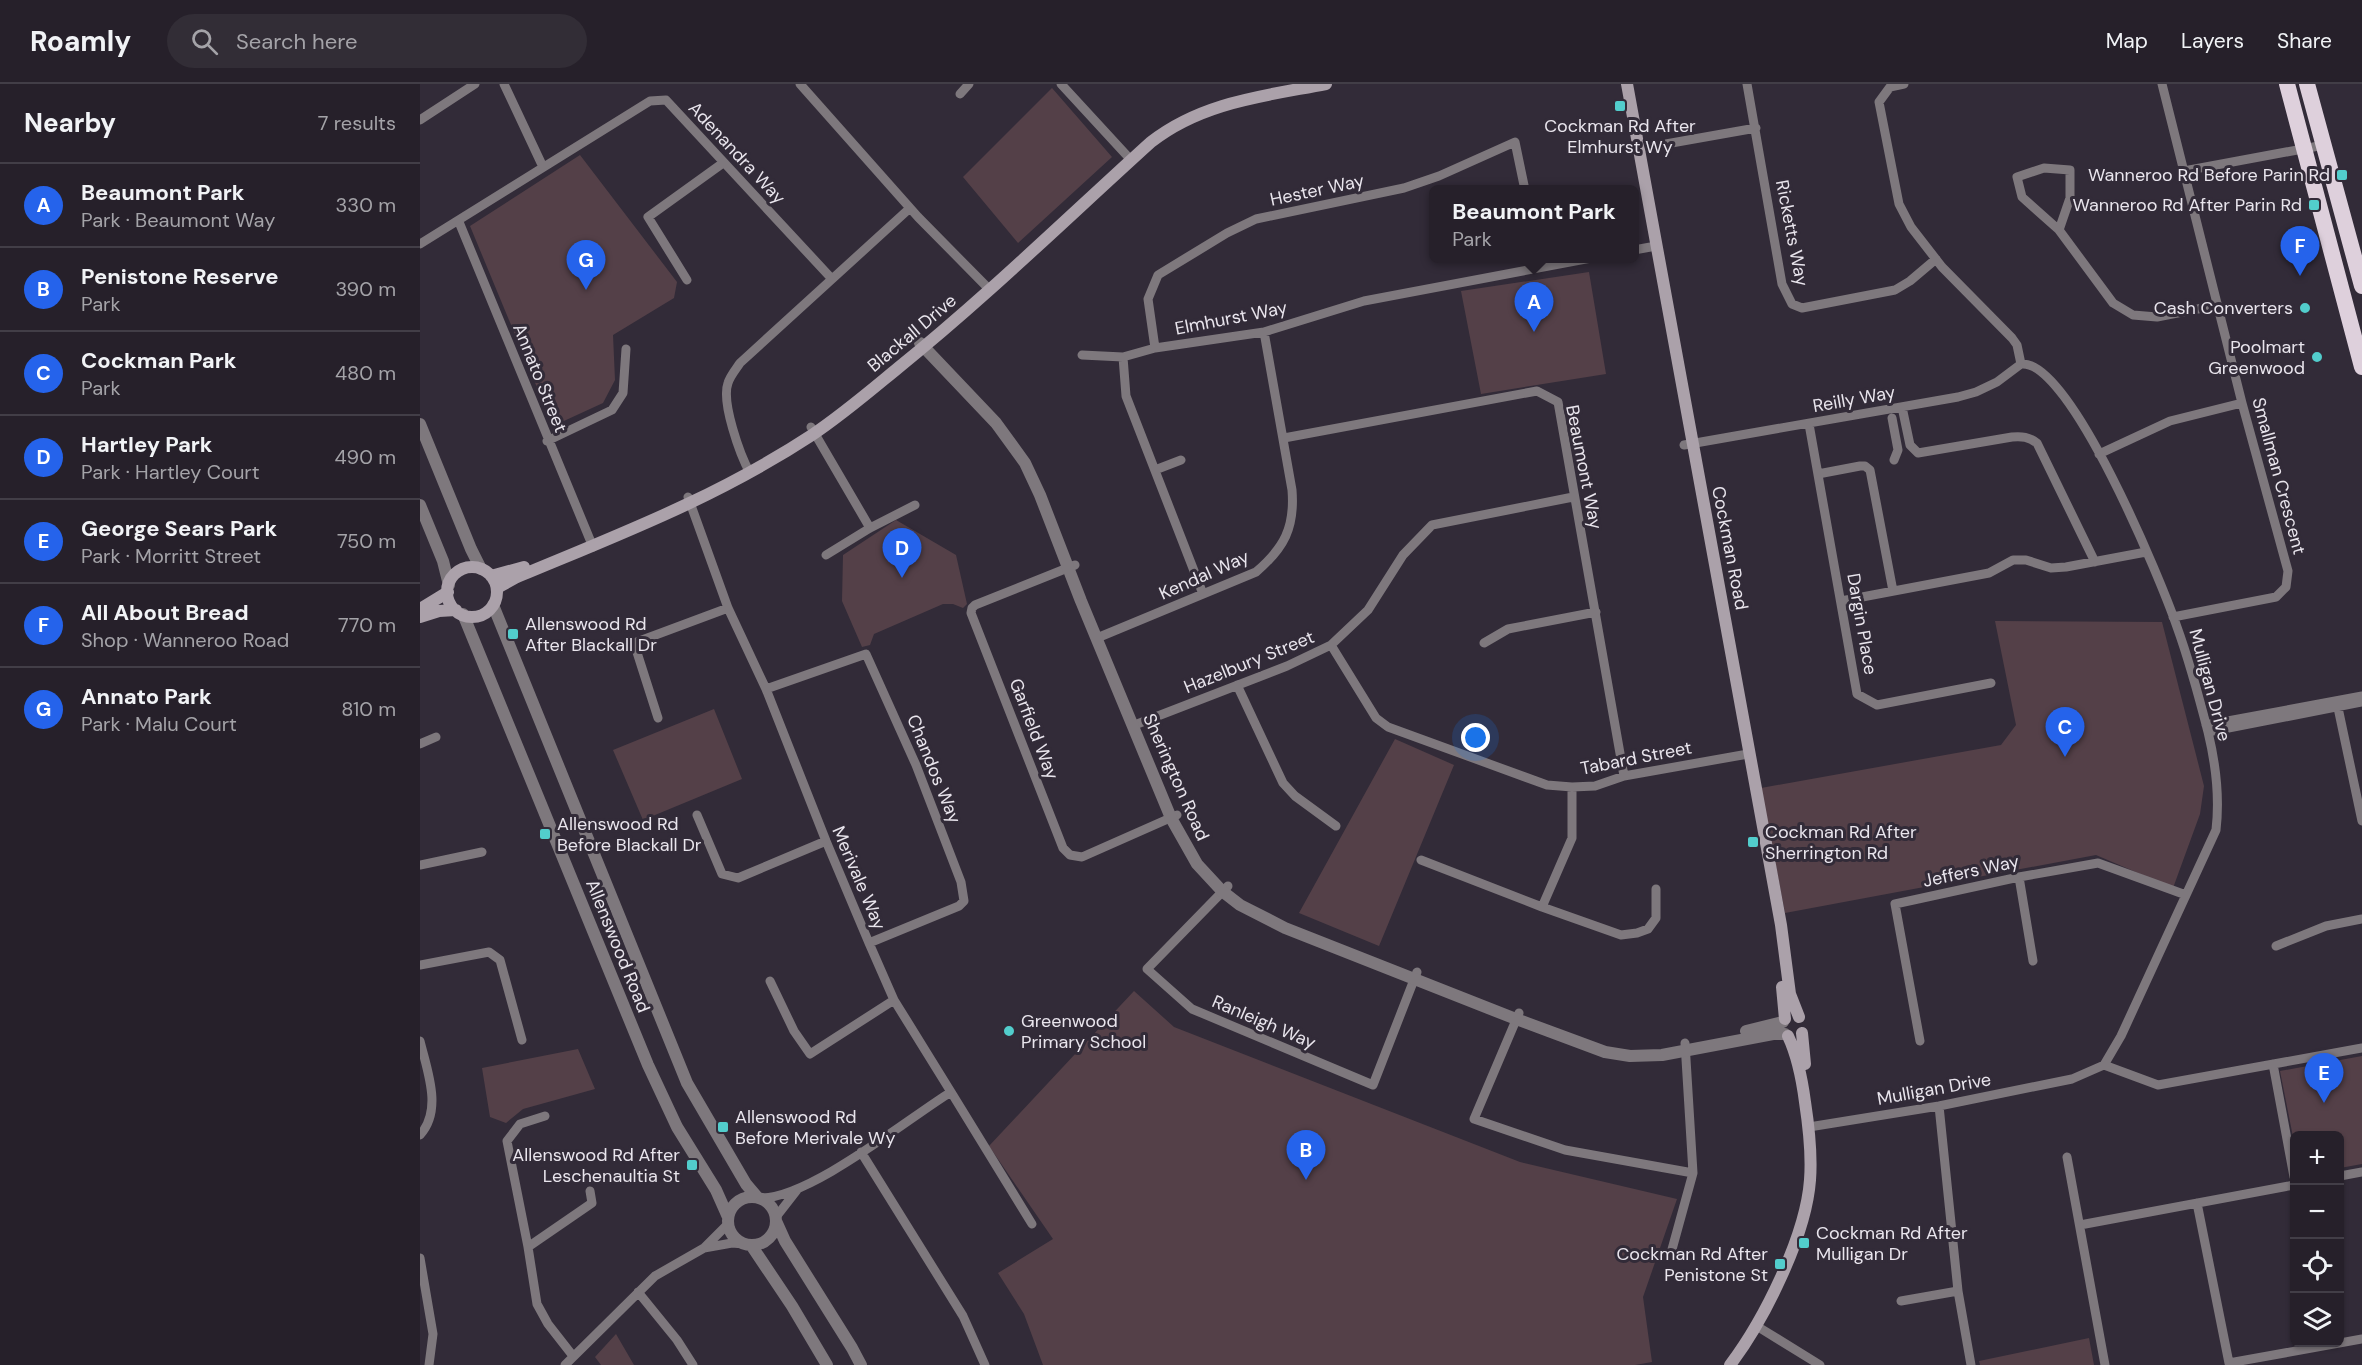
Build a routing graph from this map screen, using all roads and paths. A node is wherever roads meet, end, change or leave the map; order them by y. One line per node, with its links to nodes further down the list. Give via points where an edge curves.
1 (475, 84): 16 (street)
2 (504, 84): 23 (street)
3 (800, 84): 26 (street)
4 (969, 84): 15 (street)
5 (1061, 84): 21 (street)
6 (1288, 84): 21 (main road, Blackall Drive, via 1197,107 1153,133)
7 (1326, 84): 21 (main road, Blackall Drive, via 1216,107 1179,123)
8 (1620, 84): 19 (main road, Cockman Road)
9 (1627, 84): 19 (main road, Cockman Road)
10 (1747, 84): 17 (street, Ricketts Way)
11 (1904, 84): 32 (street, via 1890,87 1879,102 1899,204)
12 (2162, 84): 24 (street, Smallman Crescent)
13 (2287, 84): 20 (highway)
14 (2307, 84): 18 (highway)
15 (960, 94)
16 (420, 120)
17 (1756, 128): 19 (street); 32 (street, Ricketts Way, via 1782,284 1792,304 1802,309 1876,296 1910,281)
18 (2324, 145): 20 (street); 36 (highway)
19 (1636, 149): 30 (main road, Cockman Road)
20 (2305, 149): 24 (street); 46 (highway)
21 (1129, 158): 37 (main road, Blackall Drive)
22 (723, 164): 23 (street, Adenandra Way, via 666,100 650,101); 34 (street, Adenandra Way); 35 (street, via 648,217)
23 (543, 167): 27 (street, Adenandra Way)
24 (2184, 171): 38 (street, Smallman Crescent)
25 (1524, 185): 41 (street, Hester Way, via 1515,142 1404,188 1256,219 1158,275 1148,299)
26 (910, 208): 34 (street); 37 (street)
27 (459, 222): 29 (street, Adenandra Way); 54 (street, Annato Street)
28 (2059, 230): 28 (street, via 2022,197 2017,177 2043,168 2070,170 2070,198); 38 (street, via 2113,303 2133,315 2157,317)
29 (420, 244)
30 (1653, 247): 31 (street); 55 (main road, Cockman Road)
31 (1639, 249)
32 (1936, 259): 45 (street, via 2012,338)
33 (1539, 263): 39 (street, Elmhurst Way, via 1364,301)
34 (832, 279): 59 (street, via 740,363 727,384 732,423)
35 (687, 280)
36 (2362, 286)
37 (988, 288): 40 (main road, Blackall Drive)
38 (2218, 306): 47 (street, Smallman Crescent)
39 (1264, 332): 41 (street, Elmhurst Way); 53 (street, Kendal Way)
40 (925, 343): 52 (main road, Blackall Drive); 71 (street, Sherington Road, via 999,416 1025,449 1039,476)
41 (1155, 348): 44 (street, Elmhurst Way)
42 (626, 349): 54 (street, via 623,393 612,410)
43 (1082, 356): 44 (street)
44 (1123, 357): 60 (street, via 1126,396)
45 (2021, 364): 48 (street, Reilly Way, via 1976,392); 56 (street, Mulligan Drive, via 2037,368 2068,401)
46 (2362, 367)
47 (2242, 403): 56 (street, via 2170,421); 84 (street, Smallman Crescent, via 2288,571 2286,587 2276,597)
48 (1902, 407): 50 (street, Reilly Way); 70 (street, via 1910,445 1918,453 2012,437 2031,439 2042,453)
49 (1892, 418): 57 (street, via 1898,450)
50 (1809, 423): 55 (street, Reilly Way); 61 (street, Dargin Place)
51 (420, 424): 72 (street, via 471,549)
52 (812, 430): 59 (main road, Blackall Drive); 66 (street)
53 (1284, 438): 62 (street, Beaumont Way, via 1537,391 1558,402); 76 (street, Kendal Way, via 1293,504 1287,534 1276,555 1256,572)
54 (548, 441): 67 (street, Annato Street)
55 (1688, 444): 99 (main road, Cockman Road, via 1725,616)
56 (2099, 454): 68 (street, Mulligan Drive, via 2121,492)
57 (1894, 459)
58 (1181, 460): 60 (street)
59 (748, 470): 63 (main road, Blackall Drive)
60 (1155, 470): 76 (street)
61 (1818, 474): 75 (street, via 1868,467); 77 (street, Dargin Place)
62 (1573, 497): 82 (street, Beaumont Way); 87 (street, Hazelbury Street, via 1432,525 1403,555 1368,610)
63 (689, 501): 67 (main road, Blackall Drive); 79 (street, Merivale Way)
64 (420, 505): 74 (street, via 443,561)
65 (915, 505): 66 (street)
66 (870, 528): 69 (street)
67 (592, 543): 72 (main road, Blackall Drive, via 516,570); 73 (main road, Blackall Drive)
68 (2146, 552): 70 (street); 84 (street, Mulligan Drive)
69 (826, 555)
70 (2095, 562): 75 (street, via 2051,567 2013,560 1989,573)
71 (1072, 567): 85 (street, Sherington Road); 103 (street, Garfield Way, via 975,605 971,613 1063,848 1082,857)
72 (486, 572): 73 (main road); 74 (main road, via 470,567 460,571)
73 (497, 588): 78 (main road)
74 (448, 589): 80 (main road); 81 (main road, via 451,604)
75 (1893, 591): 77 (street)
76 (1203, 594): 85 (street, Kendal Way)
77 (1841, 601): 88 (street, Dargin Place, via 1857,694 1877,705)
78 (493, 605): 81 (main road, via 478,616); 148 (street, Allenswood Road, via 687,1083 746,1184)
79 (728, 608): 90 (street, Merivale Way); 94 (street, via 634,643)
80 (420, 609)
81 (459, 612): 83 (main road, via 439,611); 151 (street, Allenswood Road, via 648,1065 677,1127 716,1190)
82 (1596, 612): 86 (street, via 1508,629); 100 (street, Beaumont Way)
83 (420, 617)
84 (2173, 617): 96 (street, Mulligan Drive)
85 (1101, 637): 95 (street, Sherington Road)
86 (1484, 643)
87 (1331, 645): 89 (street, Hazelbury Street); 101 (street, Tabard Street, via 1376,718 1388,727 1547,785)
88 (1991, 683)
89 (1237, 685): 95 (street, Hazelbury Street); 105 (street, via 1283,783)
90 (766, 689): 106 (street, Merivale Way); 116 (street, Chandos Way, via 866,654 916,765 961,882 964,901)
91 (2362, 696): 93 (street)
92 (2362, 702): 93 (street)
93 (2337, 703): 96 (street); 104 (street)
94 (658, 718)
95 (1135, 725): 103 (street, Sherington Road)
96 (2207, 729): 113 (street, Mulligan Drive, via 2218,788 2216,831)
97 (436, 737): 98 (street)
98 (420, 744)
99 (1745, 754): 100 (street, Tabard Street); 124 (main road, Cockman Road, via 1781,925 1790,994); 125 (main road, Cockman Road)
100 (1624, 776): 101 (street, Tabard Street, via 1595,786)
101 (1572, 788): 114 (street, via 1572,838)
102 (697, 815): 106 (street, via 722,874 738,879)
103 (1174, 817): 111 (street, Sherington Road, via 1197,864)
104 (2362, 821)
105 (1336, 826)
106 (826, 842): 116 (street, Merivale Way)
107 (482, 852): 109 (street)
108 (1422, 860): 114 (street)
109 (420, 865)
110 (2019, 877): 113 (street, Jeffers Way, via 2098,863); 118 (street); 129 (street, Jeffers Way, via 1895,904)
111 (1225, 889): 120 (street, Sherington Road, via 1240,904 1285,928); 120 (street, Ranleigh Way, via 1148,969 1192,1009 1373,1085)
112 (1656, 890): 114 (street, via 1656,918 1648,929 1637,933 1621,935)
113 (2186, 895): 133 (street, Mulligan Drive)
114 (1542, 907)
115 (2362, 919): 117 (street, via 2326,926)
116 (869, 943): 122 (street, Merivale Way)
117 (2276, 946)
118 (2033, 961)
119 (420, 965): 127 (street, via 489,952 500,960)
120 (1416, 975): 123 (street, Sherington Road)
121 (770, 981): 122 (street, via 810,1054)
122 (894, 1000): 134 (street, Merivale Way)
123 (1517, 1016): 130 (street, Sherington Road, via 1616,1054 1646,1056); 143 (street, via 1474,1119 1564,1150)
124 (1799, 1017): 125 (main road, via 1792,1016); 126 (main road, via 1804,1024)
125 (1785, 1028): 126 (main road, via 1795,1037); 130 (street, Sherington Road); 137 (main road, Cockman Road, via 1796,1055)
126 (1802, 1033): 137 (main road, Cockman Road)
127 (522, 1040)
128 (420, 1041): 138 (street, via 431,1088 432,1116)
129 (1920, 1041)
130 (1685, 1047): 143 (street)
131 (2362, 1048): 132 (street)
132 (2272, 1064): 133 (street, via 2158,1085); 140 (street)
133 (2104, 1065): 135 (street, Mulligan Drive, via 2072,1079)
134 (951, 1092): 139 (street); 152 (street, Merivale Way)
135 (1939, 1106): 137 (street, Mulligan Drive); 159 (street)
136 (546, 1116): 155 (street, via 520,1124 507,1141)
137 (1813, 1126): 162 (main road, Cockman Road, via 1818,1182 1814,1202 1794,1265)
138 (420, 1135)
139 (861, 1152): 146 (street); 172 (street, via 963,1316)
140 (2290, 1152)
141 (2067, 1157): 153 (street)
142 (2362, 1172): 144 (street)
143 (1693, 1173): 157 (street)
144 (2344, 1175)
145 (2290, 1186): 149 (street)
146 (797, 1190): 148 (street); 150 (street)
147 (590, 1191): 155 (street, via 592,1203)
148 (759, 1198): 150 (street, via 772,1207); 151 (street, via 738,1201 731,1208)
149 (2197, 1203): 153 (street); 165 (street, via 2229,1363)
150 (776, 1219): 154 (street, via 770,1238); 171 (street, via 784,1241)
151 (728, 1221): 154 (street, via 733,1236); 156 (street)
152 (1032, 1224)
153 (2080, 1225): 177 (street)
154 (747, 1244): 156 (street); 170 (street)
155 (528, 1247): 166 (street, via 537,1304)
156 (704, 1248): 160 (street, via 655,1276)
157 (1671, 1253)
158 (420, 1258): 167 (street, via 433,1334)
159 (1958, 1291): 161 (street); 176 (street)
160 (638, 1292): 166 (street); 169 (street)
161 (1901, 1301)
162 (1758, 1327): 173 (main road, Cockman Road); 174 (main road, Cockman Road); 175 (street)
163 (2344, 1339): 164 (street)
164 (2362, 1339)
165 (2303, 1347)
166 (573, 1356): 168 (street)
167 (429, 1365)
168 (565, 1365)
169 (693, 1365)
170 (827, 1365)
171 (861, 1365)
172 (985, 1365)
173 (1730, 1365)
174 (1741, 1365)
175 (1820, 1365)
176 (1971, 1365)
177 (2105, 1365)

